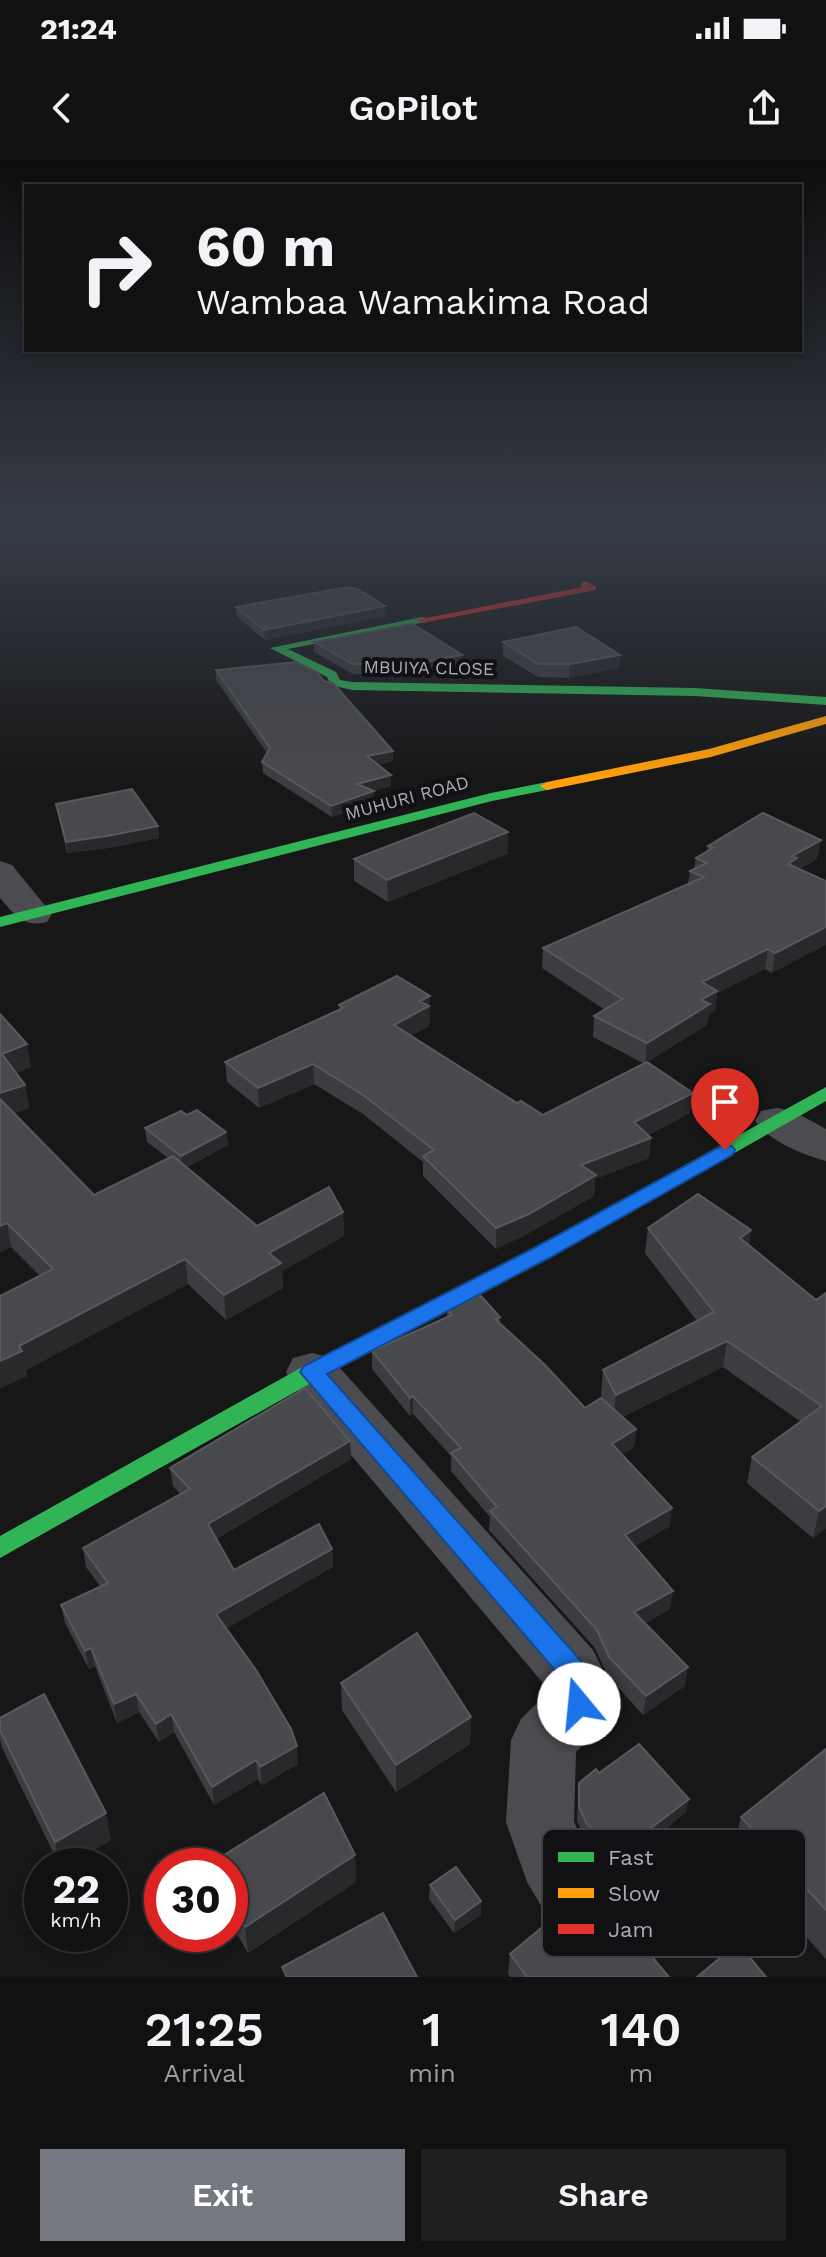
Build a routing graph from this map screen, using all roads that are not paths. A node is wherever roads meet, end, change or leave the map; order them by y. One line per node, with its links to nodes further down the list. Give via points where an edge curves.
1 (488, 608): 2 (street, MBUIYA CLOSE, via 276,648 332,675 335,682 352,686 695,692)
2 (826, 701)
3 (826, 720): 5 (street, MUHURI ROAD, via 711,753 491,797)
4 (4, 878): 5 (street)
5 (17, 918)
6 (826, 1093): 7 (street)
7 (777, 1121): 8 (street); 9 (street, via 542,1253)
8 (826, 1147)
9 (312, 1372): 10 (street); 11 (street, via 571,1670 579,1704 544,1740)
10 (0, 1548)
11 (542, 1829)

